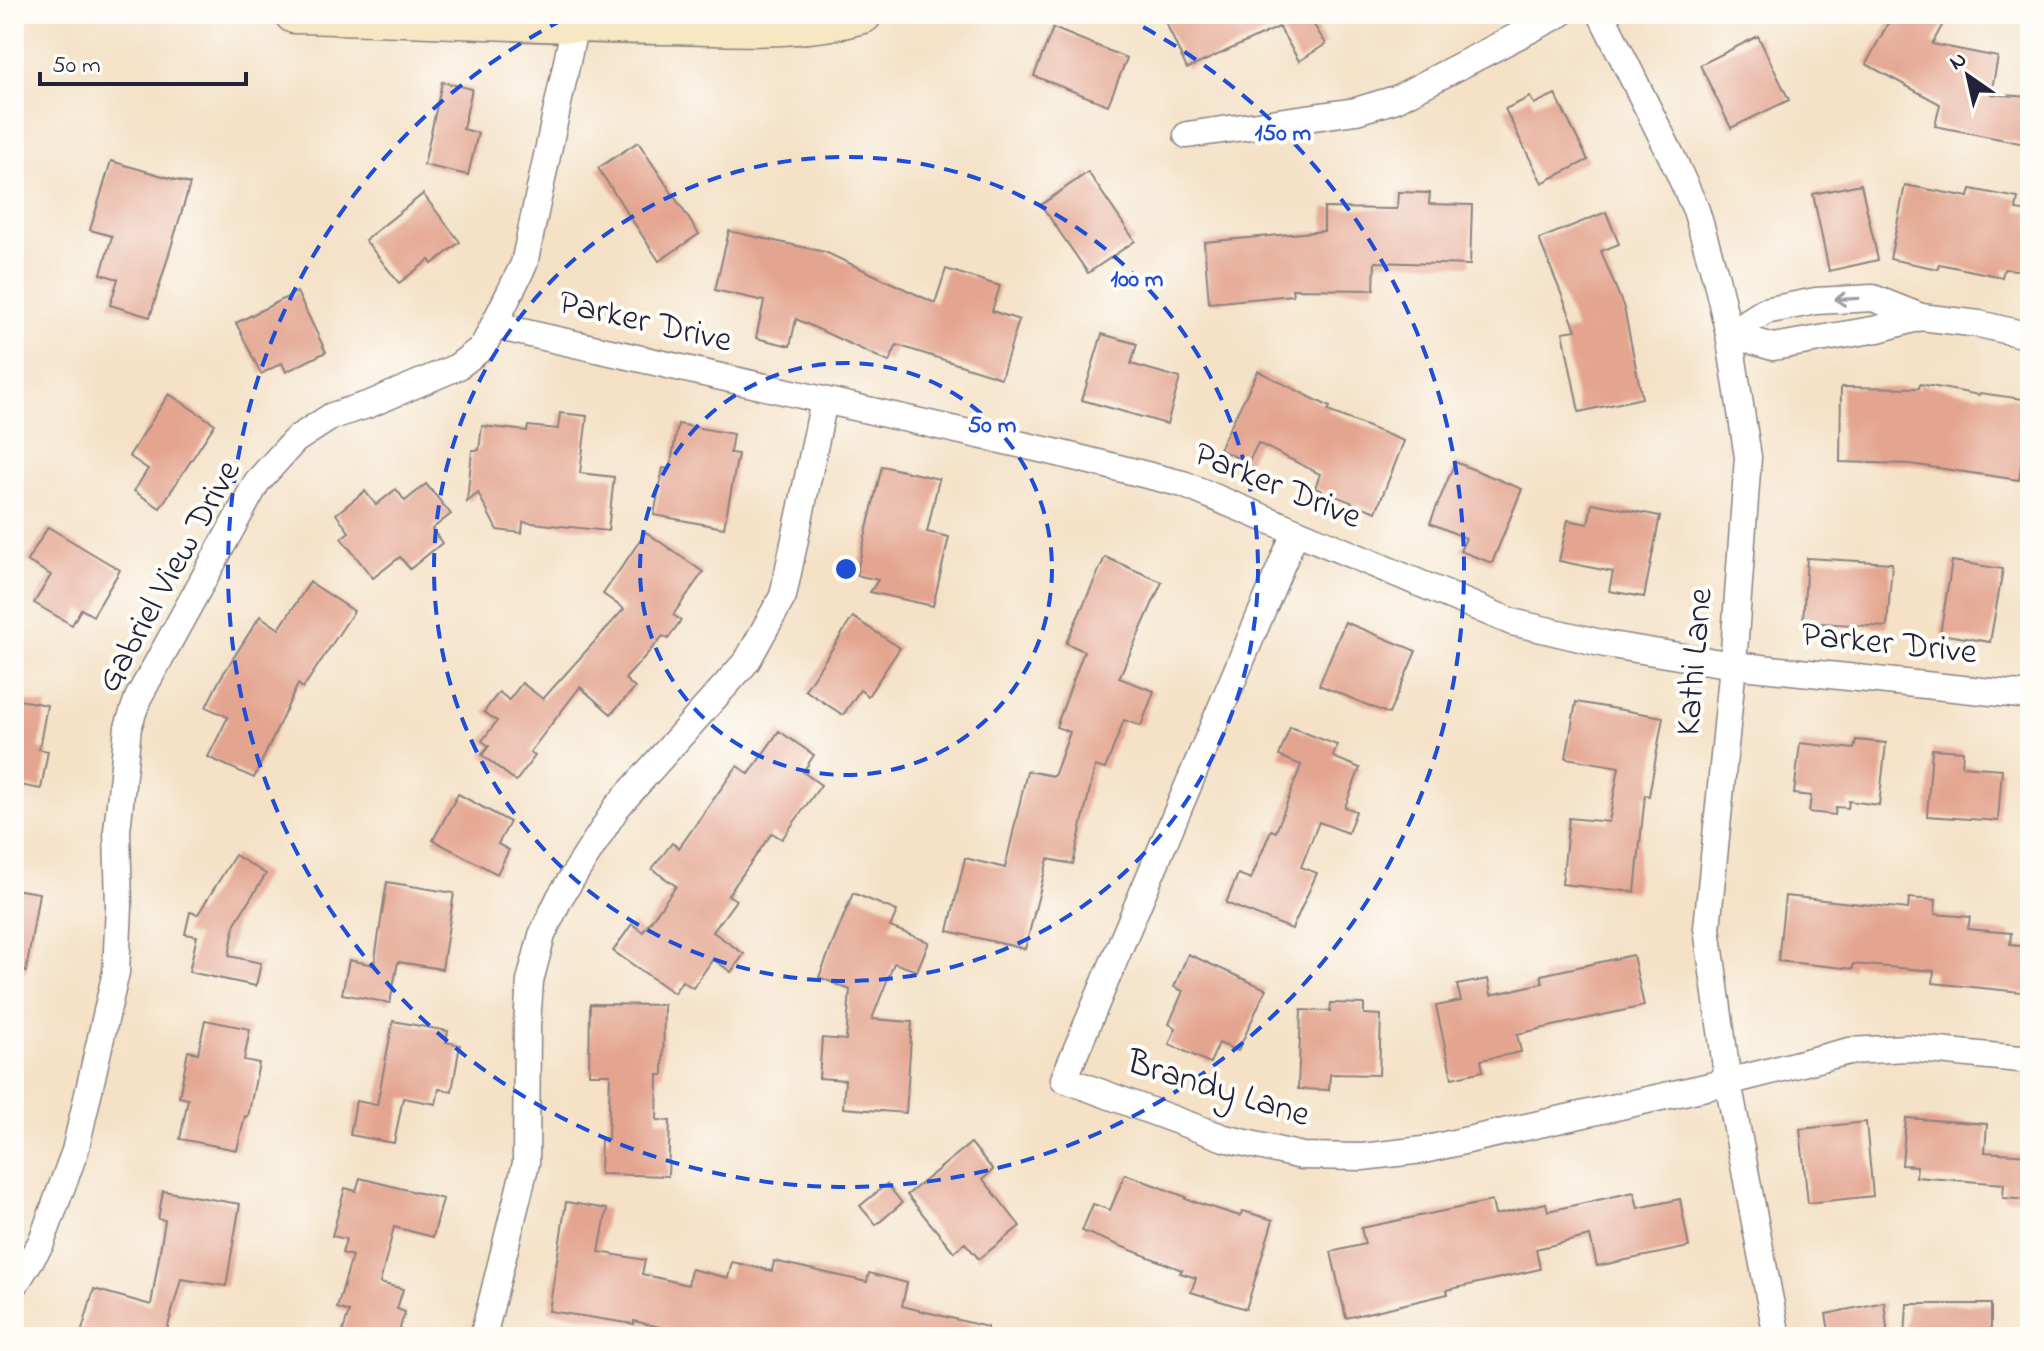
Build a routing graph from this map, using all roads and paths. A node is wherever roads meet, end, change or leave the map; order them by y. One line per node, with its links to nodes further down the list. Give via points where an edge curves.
1 (294, 14): 5 (street)
2 (863, 14): 5 (street, via 770,27)
3 (1560, 14): 6 (street, via 1396,99 1356,111)
4 (1601, 14): 9 (street, Kathi Lane, via 1696,210)
5 (575, 24): 8 (street, Gabriel View Drive, via 524,264)
6 (1187, 135)
7 (1921, 317): 9 (street, via 1773,347); 9 (street, one-way to 9, via 1873,298 1816,301 1765,311); 10 (street)
8 (495, 326): 11 (street, Parker Drive); 17 (street, Gabriel View Drive, via 483,347 457,367 332,416 295,440 257,482 138,698 128,727 117,831 116,972 75,1151 41,1243)
9 (1729, 334): 13 (street, Kathi Lane, via 1748,457)
10 (2030, 336)
11 (824, 401): 12 (street, Parker Drive, via 1183,484); 18 (street, via 783,596 747,661 617,807 542,935 530,981 526,1163)
12 (1295, 533): 13 (street, Parker Drive, via 1512,622); 16 (street, Brandy Lane, via 1064,1079 1224,1138 1302,1156 1362,1157 1423,1150)
13 (1733, 665): 14 (street, Parker Drive); 16 (street, Kathi Lane, via 1707,928)
14 (2030, 696)
15 (2030, 1060): 16 (street, Brandy Lane, via 1908,1048 1849,1051)
16 (1728, 1082): 19 (street, Kathi Lane)
17 (14, 1286)
18 (483, 1337)
19 (1777, 1337)

